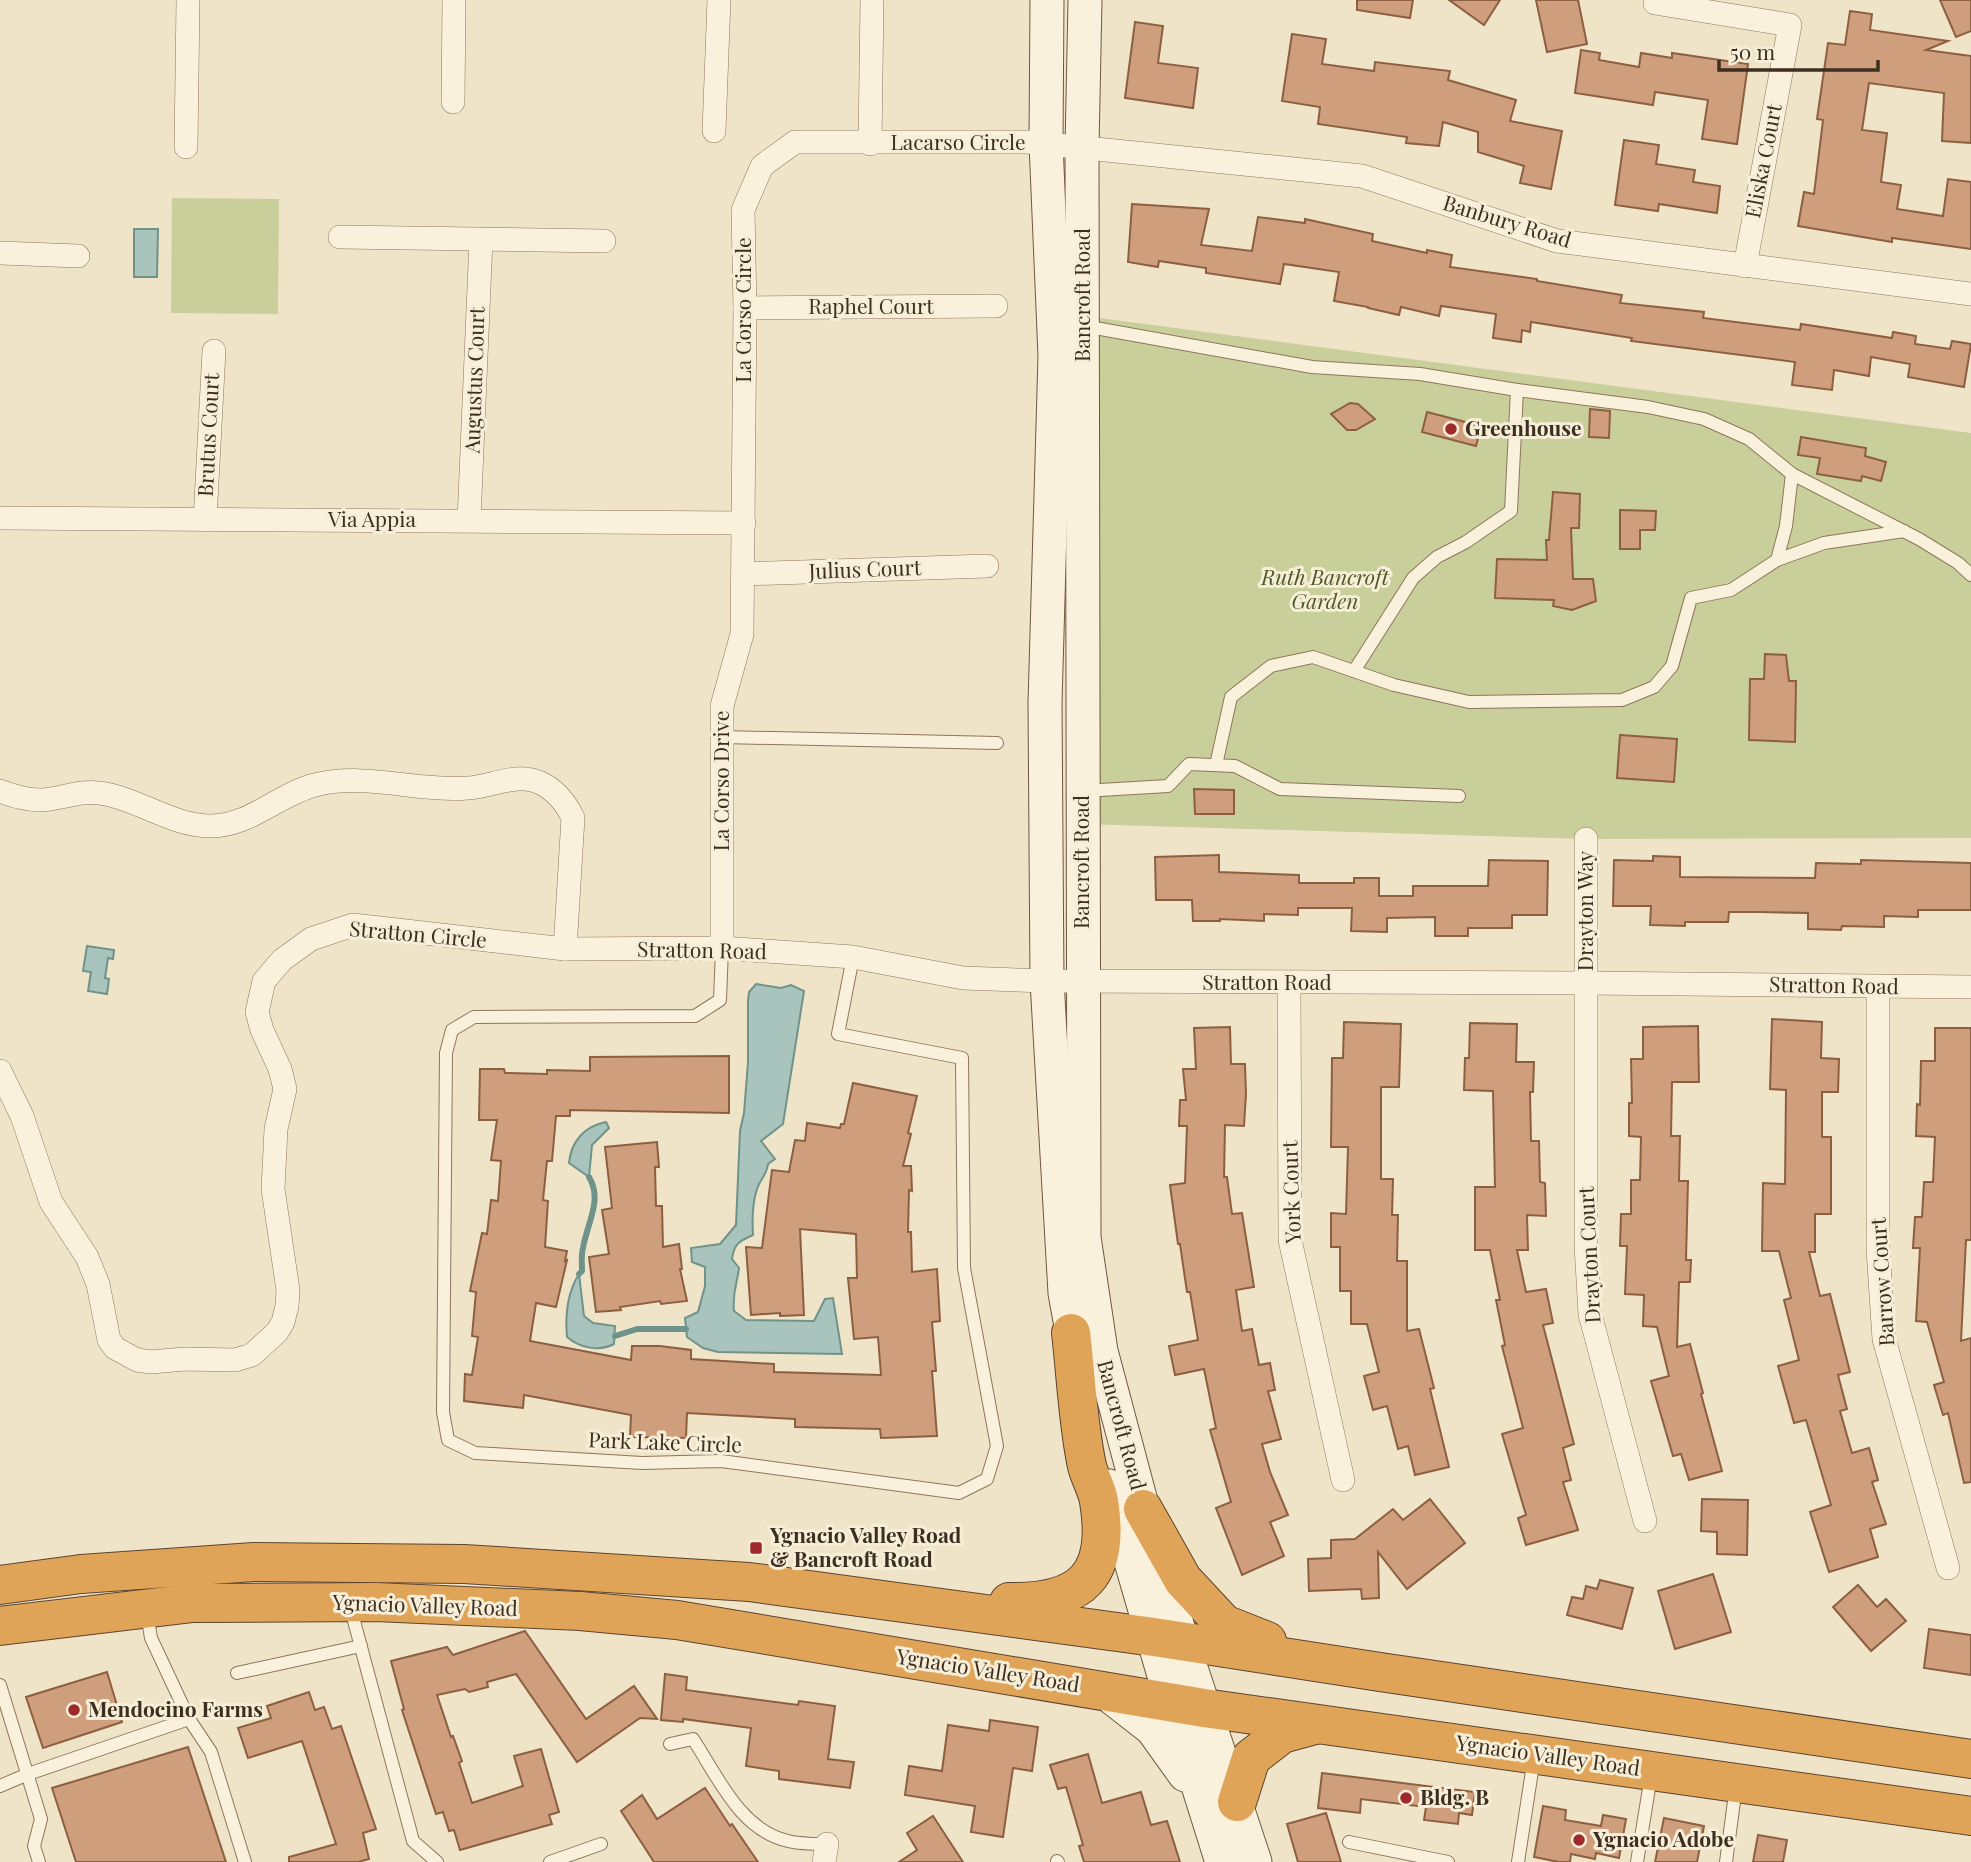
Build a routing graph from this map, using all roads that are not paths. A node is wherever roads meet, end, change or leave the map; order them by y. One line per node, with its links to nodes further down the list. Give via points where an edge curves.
1 (188, 0): 12 (street)
2 (454, 0): 8 (street)
3 (719, 0): 9 (street)
4 (872, 0): 10 (street)
5 (1047, 0): 11 (main road, Bancroft Road)
6 (1085, 0): 13 (main road, Bancroft Road)
7 (1655, 3): 19 (street, Eliska Court, via 1790,25)
8 (453, 103)
9 (714, 131)
10 (870, 144): 11 (street, Lacarso Circle); 22 (street, La Corso Circle, via 795,142 762,166 743,210)
11 (1046, 144): 13 (street, Banbury Road); 47 (main road, Bancroft Road, via 1055,356 1045,703)
12 (186, 147)
13 (1082, 147): 19 (street, Banbury Road, via 1362,176 1557,241); 23 (main road, Bancroft Road)
14 (340, 237): 15 (street)
15 (481, 240): 16 (street); 29 (street, Augustus Court)
16 (604, 241)
17 (0, 253): 18 (street)
18 (78, 256)
19 (1745, 266): 20 (street, Banbury Road)
20 (1971, 294)
21 (996, 306): 22 (street, Raphel Court)
22 (745, 308): 30 (street, La Corso Circle)
23 (1084, 326): 25 (lane, via 1312,367 1420,374); 41 (main road, Bancroft Road)
24 (214, 351): 28 (street, Brutus Court)
25 (1517, 390): 26 (lane, via 1704,419 1749,439); 36 (lane, via 1511,511 1437,557 1413,578)
26 (1791, 474): 31 (lane); 32 (lane)
27 (0, 518): 28 (street, Via Appia)
28 (205, 520): 29 (street, Via Appia)
29 (469, 520): 30 (street, Via Appia)
30 (744, 523): 34 (street, La Corso Circle)
31 (1905, 531): 32 (lane, via 1824,543); 35 (lane)
32 (1777, 561): 36 (lane, via 1731,590 1691,598 1672,666 1654,687 1622,700 1469,702)
33 (987, 566): 34 (street, Julius Court)
34 (743, 574): 37 (street, La Corso Drive, via 742,634 722,706)
35 (1971, 575)
36 (1354, 671): 39 (lane, via 1313,657 1270,666 1231,697)
37 (722, 737): 38 (lane); 44 (street, La Corso Drive)
38 (997, 743)
39 (1216, 765): 41 (lane, via 1189,764 1168,786); 42 (lane, via 1235,766 1280,789)
40 (0, 791): 45 (street, via 41,800 97,792 175,819 214,826 334,781 424,789 525,778 555,792 573,818)
41 (1083, 791): 48 (main road, Bancroft Road)
42 (1459, 796)
43 (1586, 838): 50 (street, Drayton Way)
44 (722, 948): 45 (street, Stratton Road); 46 (street, Stratton Road); 46 (lane, Park Lake Circle, via 720,1000 695,1016 474,1017 452,1030 446,1053 443,1412 448,1440 475,1453 642,1463 721,1461 959,1493 987,1479 997,1446 964,1268 962,1058 838,1034)
45 (565, 950): 53 (street, Stratton Circle, via 353,925 311,939 282,960 264,981 257,1012 285,1089 276,1129 273,1180 287,1307 277,1332 252,1355 235,1360 151,1362 115,1348 87,1257 51,1202 22,1116)
46 (853, 957): 47 (street, Stratton Road, via 963,978)
47 (1047, 981): 48 (street, Stratton Road); 54 (main road, Bancroft Road)
48 (1082, 981): 49 (street, Stratton Road); 56 (main road, Bancroft Road, via 1084,1237 1101,1350)
49 (1289, 983): 50 (street, Stratton Road); 55 (street, York Court, via 1290,1240)
50 (1586, 983): 51 (street, Stratton Road); 57 (street, Drayton Court, via 1590,1314)
51 (1878, 987): 52 (street, Stratton Road); 58 (street, Barrow Court, via 1878,1249 1884,1339)
52 (1971, 987)
53 (0, 1071)
54 (1071, 1333): 60 (highway, via 1087,1467 1103,1531 1099,1562 1076,1588 1039,1602); 64 (main road, Bancroft Road, via 1116,1514)
55 (1343, 1480)
56 (1143, 1509): 64 (main road, Bancroft Road); 66 (highway, via 1183,1580 1224,1624)
57 (1645, 1521)
58 (1948, 1568)
59 (0, 1585): 60 (highway, Ygnacio Valley Road, via 82,1574 254,1562 464,1564 749,1582)
60 (887, 1600): 64 (highway, Ygnacio Valley Road)
61 (349, 1602): 62 (highway, Ygnacio Valley Road, via 192,1603); 65 (lane); 69 (highway, Ygnacio Valley Road, via 580,1611 677,1620)
62 (147, 1609): 63 (highway, Ygnacio Valley Road); 71 (lane, via 151,1638)
63 (0, 1626)
64 (1168, 1639): 66 (highway, Ygnacio Valley Road); 70 (main road, Bancroft Road)
65 (361, 1646): 67 (lane); 88 (lane, via 413,1841)
66 (1380, 1672): 75 (highway, Ygnacio Valley Road)
67 (237, 1673)
68 (0, 1685): 77 (lane)
69 (1102, 1690): 70 (highway, Ygnacio Valley Road); 80 (main road, via 1152,1729)
70 (1188, 1705): 72 (highway, Ygnacio Valley Road); 80 (main road, Bancroft Road)
71 (189, 1719): 77 (lane); 87 (lane, via 211,1752)
72 (1320, 1723): 74 (highway, Ygnacio Valley Road); 80 (highway, via 1282,1734 1251,1758)
73 (670, 1744): 84 (lane, via 693,1739 747,1820 764,1833)
74 (1534, 1754): 76 (highway, Ygnacio Valley Road); 93 (lane)
75 (1971, 1759)
76 (1652, 1771): 78 (highway, Ygnacio Valley Road); 94 (lane)
77 (28, 1774): 79 (lane); 86 (lane, via 41,1819 34,1846)
78 (1737, 1783): 81 (highway, Ygnacio Valley Road); 95 (lane)
79 (0, 1786)
80 (1219, 1800): 90 (main road); 91 (main road)
81 (1971, 1816)
82 (1349, 1842): 85 (lane)
83 (601, 1844): 89 (lane)
84 (825, 1853)
85 (1401, 1857): 92 (lane)
86 (39, 1862)
87 (245, 1862)
88 (437, 1862)
89 (550, 1862)
90 (1222, 1862)
91 (1255, 1862)
92 (1448, 1862)
93 (1518, 1862)
94 (1637, 1862)
95 (1726, 1862)

